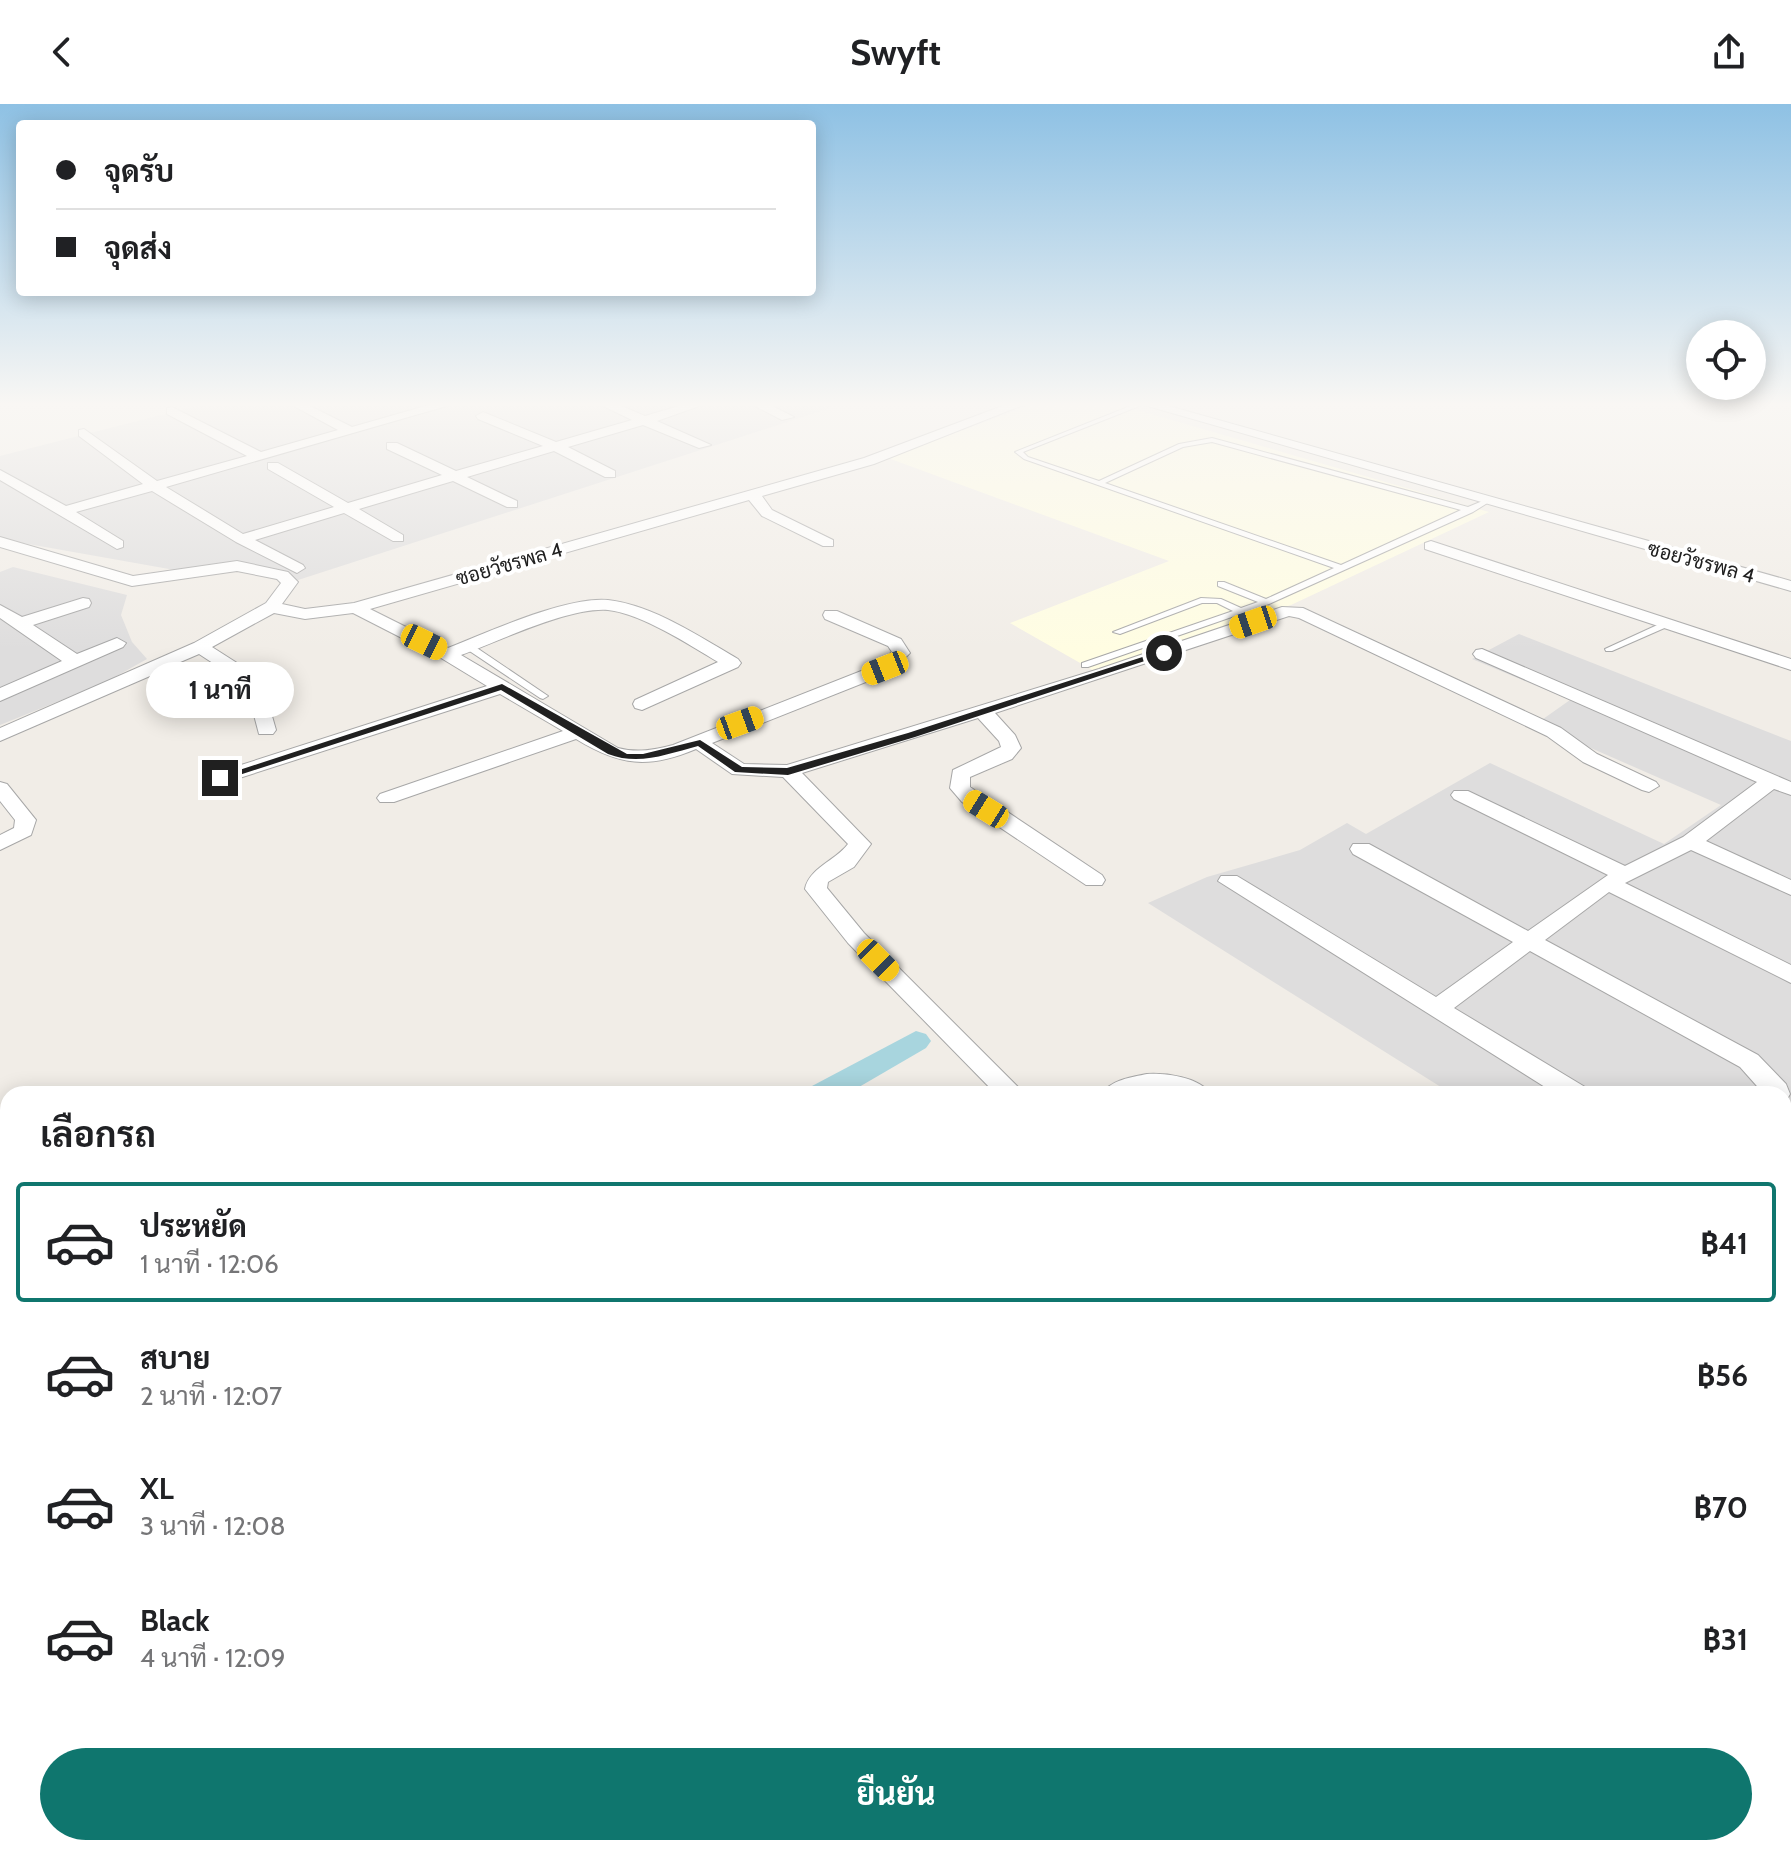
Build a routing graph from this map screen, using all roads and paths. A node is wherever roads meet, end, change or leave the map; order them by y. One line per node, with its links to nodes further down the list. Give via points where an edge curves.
1 (22, 487): 15 (street)
2 (156, 487): 15 (street); 17 (street)
3 (309, 487): 13 (street)
4 (422, 487): 13 (street)
5 (476, 487): 12 (street)
6 (781, 487): 10 (street, ซอยวัชรพล 4)
7 (1111, 487): 23 (lane)
8 (1384, 487): 14 (lane)
9 (1432, 487): 11 (street, ซอยวัชรพล 4)
10 (753, 495): 19 (street, via 767,513); 29 (street, ซอยวัชรพล 4)
11 (1485, 502): 14 (lane); 25 (street, ซอยวัชรพล 4)
12 (512, 504)
13 (346, 509): 16 (street); 17 (street)
14 (1470, 510): 23 (lane)
15 (64, 511): 20 (street)
16 (398, 538)
17 (241, 539): 22 (street)
18 (0, 542): 28 (street, via 132,581 237,566 282,575 290,582)
19 (828, 543)
20 (117, 544)
21 (1431, 546): 34 (street)
22 (297, 568)
23 (1342, 568): 26 (lane)
24 (1221, 584): 26 (lane)
25 (1791, 586)
26 (1266, 602): 31 (lane)
27 (83, 603): 33 (street)
28 (272, 607): 29 (street, ซอยวัชรพล 4, via 305,614); 38 (street)
29 (355, 608): 40 (street)
30 (0, 610): 33 (street)
31 (1241, 611): 35 (lane, via 1201,600); 43 (lane)
32 (831, 615): 55 (street, via 895,643 901,653 885,668)
33 (20, 623): 42 (street)
34 (1666, 624): 39 (lane); 44 (street)
35 (1117, 632)
36 (117, 643): 42 (street)
37 (468, 646): 40 (street); 48 (lane); 49 (street, via 608,604 656,622 732,663)
38 (200, 647): 45 (street); 52 (street, via 231,667 259,699)
39 (1609, 649)
40 (447, 654): 46 (street)
41 (1482, 654): 58 (street)
42 (76, 662): 47 (street)
43 (1085, 665)
44 (1791, 665)
45 (153, 668): 50 (street); 54 (street)
46 (502, 687): 53 (street); 57 (street)
47 (0, 695)
48 (543, 696)
49 (642, 704)
50 (191, 709)
51 (983, 712): 56 (street); 59 (street, via 1296,611 1554,732 1590,758); 67 (street, via 1011,748 960,774 960,788)
52 (266, 730)
53 (579, 732): 55 (street, via 626,758); 62 (street)
54 (0, 735)
55 (700, 743): 56 (street, via 739,770)
56 (788, 771): 73 (street, via 860,844 846,862 818,879 816,889 856,938)
57 (220, 778)
58 (1781, 785): 63 (street)
59 (1649, 786)
60 (0, 788): 64 (street, via 26,820 24,831)
61 (1461, 795): 66 (street)
62 (387, 798)
63 (1691, 842): 66 (street); 69 (street)
64 (0, 844)
65 (1361, 849): 70 (street)
66 (1616, 878): 70 (street); 71 (street)
67 (1094, 880)
68 (1229, 881): 72 (street)
69 (1791, 888)
70 (1528, 942): 72 (street); 77 (street, via 1749,1061)
71 (1791, 975)
72 (1436, 1009): 76 (street)
73 (1004, 1086)
74 (1129, 1086): 75 (street, via 1158,1081)
75 (1173, 1086)
76 (1563, 1086)
77 (1773, 1086)

